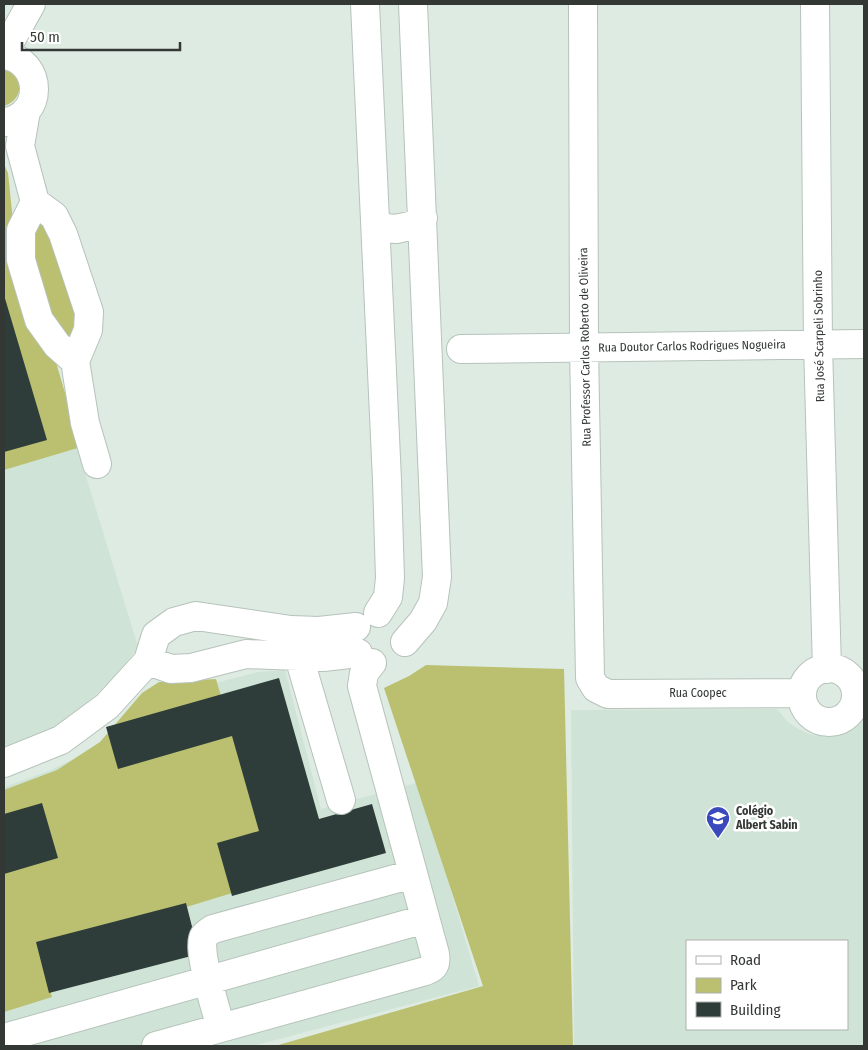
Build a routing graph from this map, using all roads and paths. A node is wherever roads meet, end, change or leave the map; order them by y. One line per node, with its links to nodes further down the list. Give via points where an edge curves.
1 (31, 4): 6 (street)
2 (364, 4): 11 (street)
3 (413, 4): 10 (street)
4 (583, 4): 14 (street, Rua Professor Carlos Roberto de Oliveira)
5 (814, 4): 12 (street, Rua José Scarpeli Sobrinho)
6 (9, 50): 7 (street, via 24,64 34,82 32,102)
7 (15, 116): 8 (street)
8 (12, 137): 9 (street)
9 (35, 202): 16 (street, via 54,216 89,312 88,330); 16 (street, via 21,230 21,260 39,320 57,345)
10 (423, 218): 11 (street, via 414,225 396,229 385,228); 19 (street, via 437,577 433,603 423,622)
11 (375, 221): 18 (street, via 390,578 388,597)
12 (818, 344): 13 (street, Rua Doutor Carlos Rodrigues Nogueira); 14 (street, Rua Doutor Carlos Rodrigues Nogueira); 22 (street, Rua José Scarpeli Sobrinho)
13 (864, 344)
14 (584, 347): 15 (street, Rua Doutor Carlos Rodrigues Nogueira); 23 (street, Rua Professor Carlos Roberto de Oliveira, via 590,678)
15 (461, 349)
16 (75, 361): 17 (street, via 85,423)
17 (97, 464)
18 (366, 639): 19 (street, via 380,664 397,657); 19 (street, via 386,614 400,625); 20 (street, via 323,658); 21 (street, via 196,616 174,622 156,635); 28 (street, via 362,686)
19 (405, 642)
20 (299, 657): 21 (street, via 246,654 191,668 171,669); 27 (street)
21 (148, 661): 26 (street, via 107,706 61,740)
22 (827, 669): 24 (street, via 846,674); 25 (street, via 819,670 807,679)
23 (596, 688): 25 (street, Rua Coopec, via 608,694)
24 (860, 691): 25 (street, via 849,712 840,720 829,722 818,720 809,713 803,704)
25 (802, 693)
26 (4, 763)
27 (341, 800)
28 (413, 874): 29 (street); 30 (street, via 213,930 204,936 201,943)
29 (425, 918): 30 (street); 31 (street, via 436,961 430,970)
30 (207, 980): 31 (street); 32 (street)
31 (221, 1028): 33 (street)
32 (4, 1038)
33 (156, 1046)

